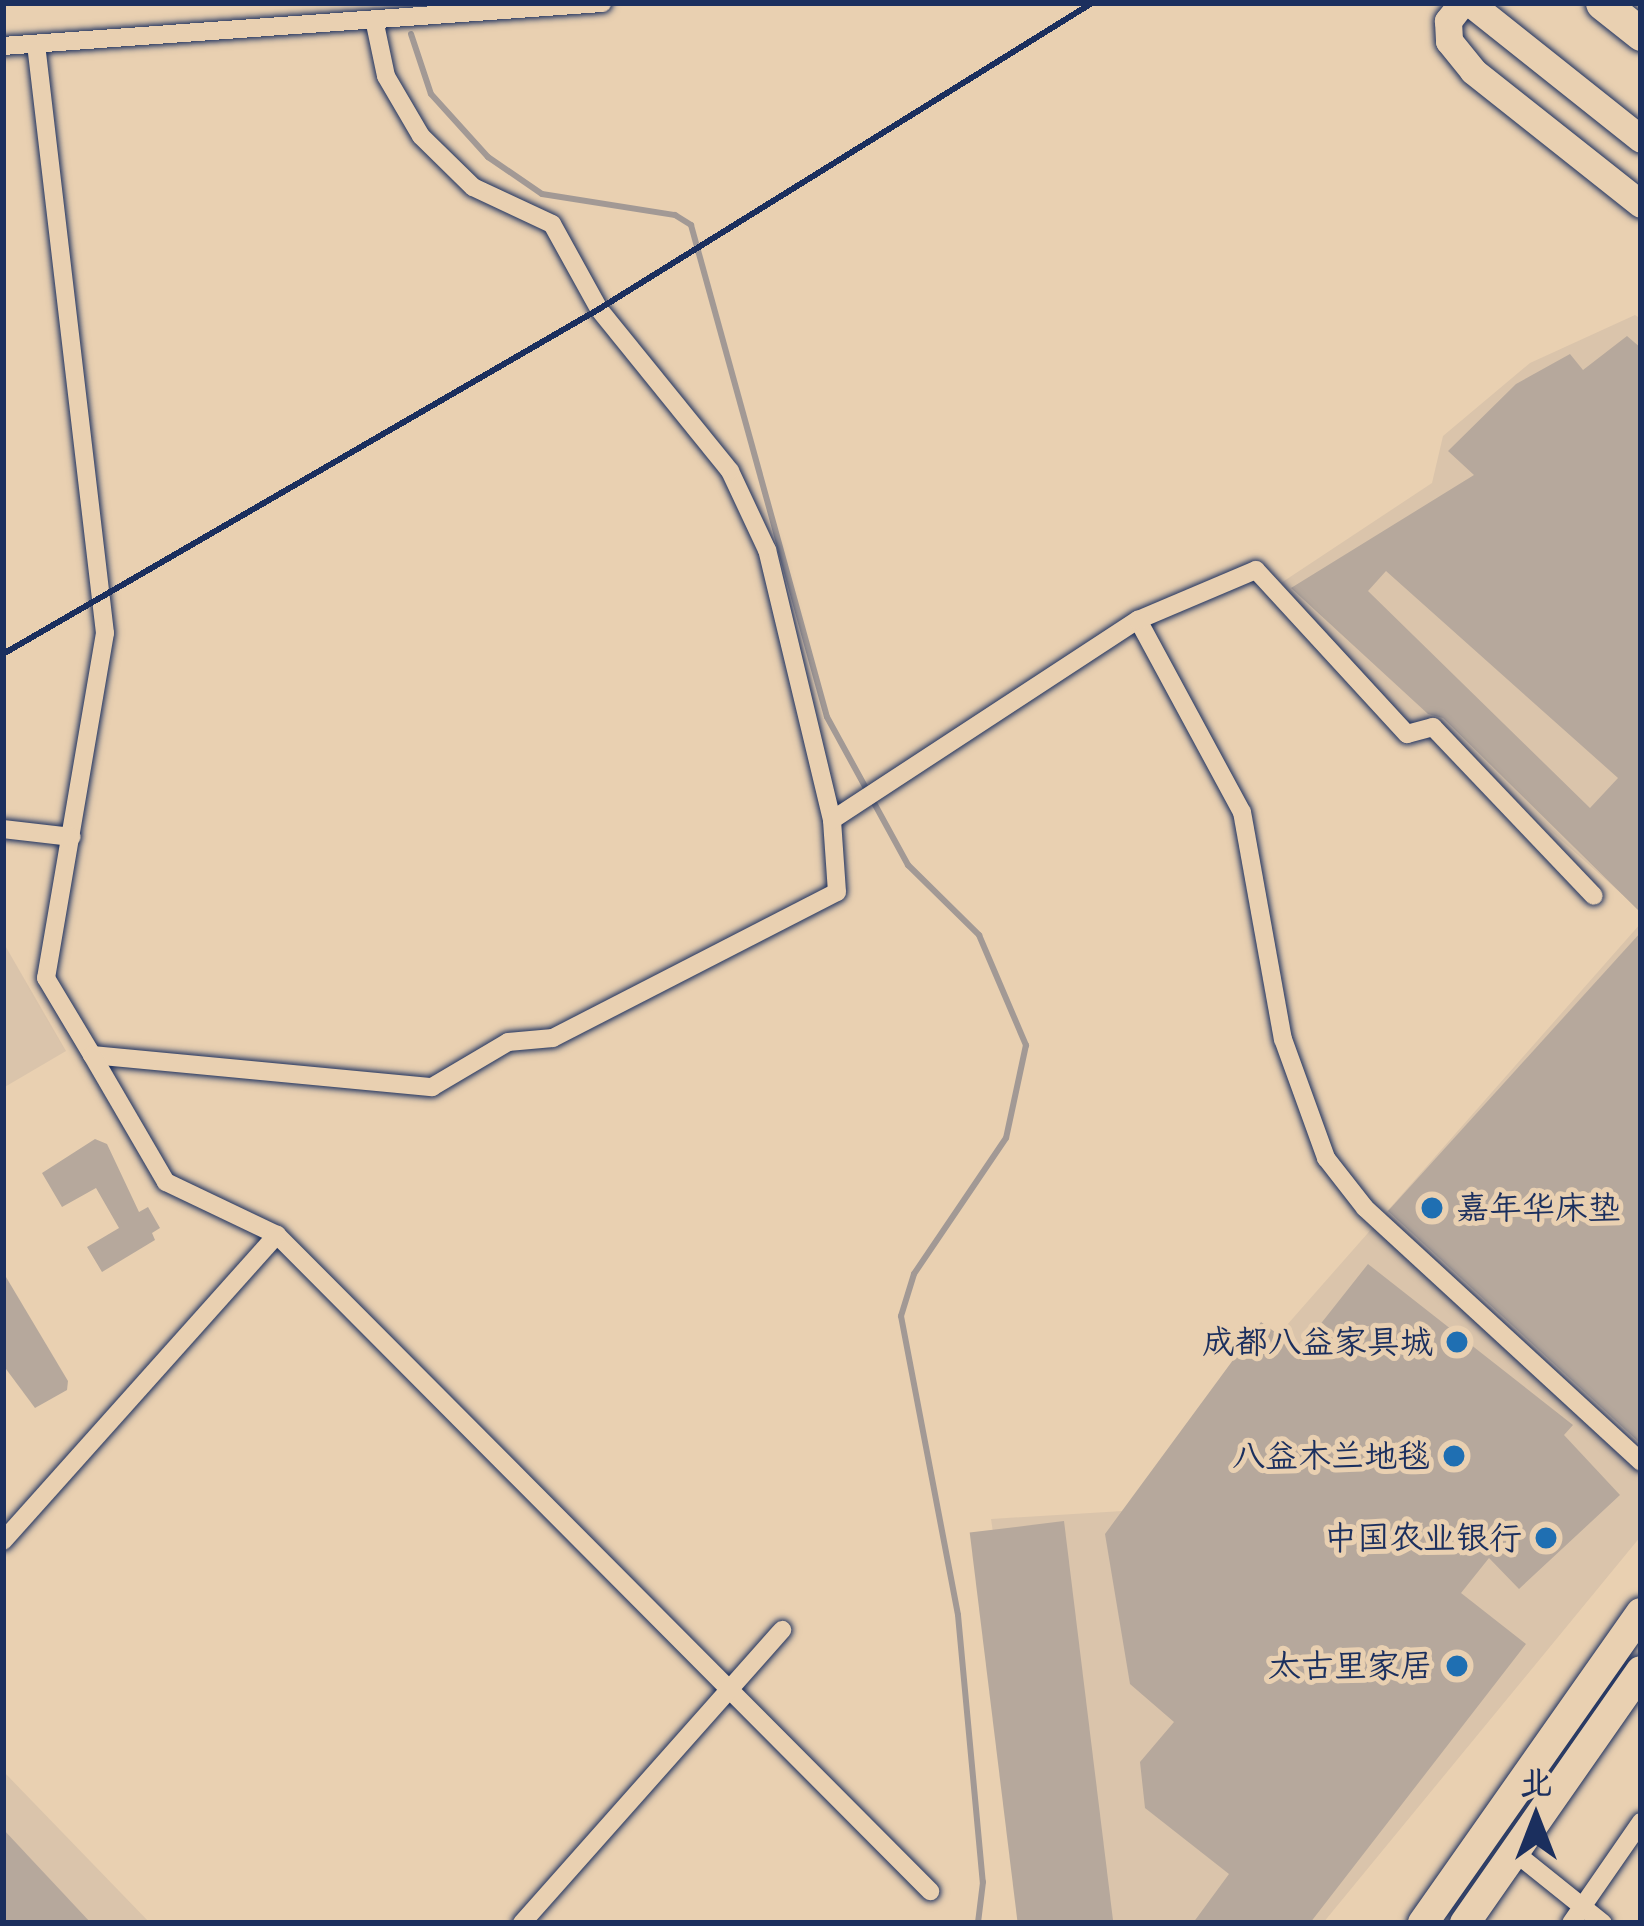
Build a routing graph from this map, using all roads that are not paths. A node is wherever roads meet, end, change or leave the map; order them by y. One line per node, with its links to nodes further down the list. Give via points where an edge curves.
1 (293, 3): 6 (street)
2 (602, 3): 5 (street)
3 (1466, 3): 10 (main road); 11 (main road, via 1448,21 1449,41 1473,71)
4 (1602, 3): 7 (highway)
5 (374, 20): 6 (street); 13 (street, via 386,76 422,136 473,187 552,224 599,309 730,471 767,550)
6 (296, 25): 8 (street)
7 (1641, 34)
8 (36, 44): 9 (street); 15 (street, via 105,633)
9 (3, 46)
10 (1641, 140)
11 (1641, 204)
12 (1138, 620): 13 (street); 16 (street, via 1256,570 1407,734 1433,727); 19 (street, via 1242,812 1283,1039 1326,1159 1365,1208)
13 (832, 820): 17 (street, via 837,892 553,1038 508,1042 432,1087)
14 (3, 830): 15 (street)
15 (72, 837): 17 (street, via 46,978)
16 (1594, 896)
17 (92, 1054): 18 (street, via 166,1182)
18 (277, 1235): 20 (street); 24 (street)
19 (1641, 1462)
20 (3, 1541)
21 (1641, 1612): 30 (main road)
22 (782, 1630): 24 (street)
23 (1641, 1671): 26 (main road)
24 (729, 1689): 27 (street); 29 (street)
25 (1641, 1822): 28 (street)
26 (1513, 1851): 28 (street); 31 (main road)
27 (930, 1891)
28 (1576, 1916): 32 (street)
29 (522, 1923)
30 (1424, 1923)
31 (1465, 1923)
32 (1603, 1923)

